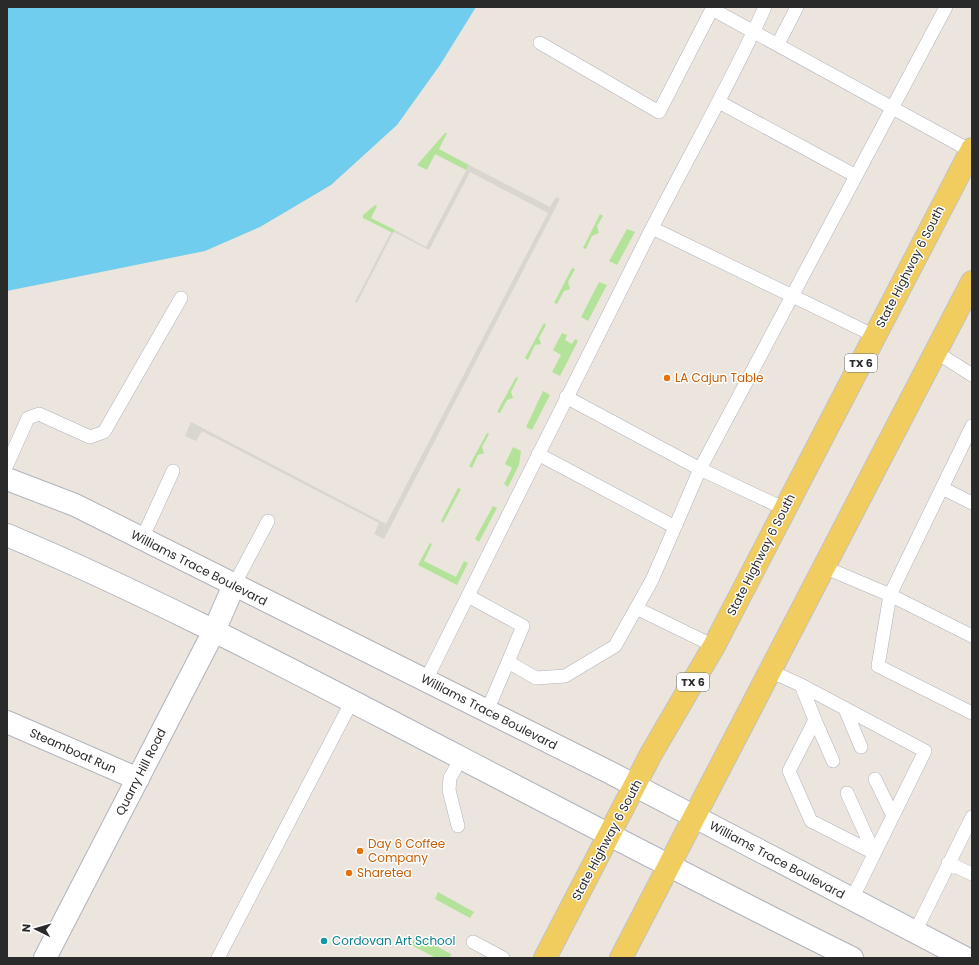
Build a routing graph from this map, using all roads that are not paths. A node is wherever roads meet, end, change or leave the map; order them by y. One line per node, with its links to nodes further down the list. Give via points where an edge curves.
1 (765, 7): 4 (lane)
2 (797, 7): 6 (lane)
3 (946, 7): 8 (lane)
4 (754, 31): 5 (lane, via 712,9 659,112); 6 (lane); 7 (lane)
5 (540, 43)
6 (778, 44): 8 (lane)
7 (719, 102): 10 (lane); 11 (lane)
8 (892, 108): 9 (lane); 10 (lane)
9 (971, 150): 15 (main road, State Highway 6 South / TX 6)
10 (856, 176): 13 (lane)
11 (652, 228): 13 (lane); 18 (lane)
12 (972, 282): 16 (main road)
13 (792, 297): 15 (lane); 22 (lane)
14 (181, 298): 21 (lane, via 104,432 90,437 39,414 28,418)
15 (875, 336): 27 (main road, State Highway 6 South / TX 6)
16 (936, 352): 17 (lane); 32 (main road)
17 (972, 375)
18 (566, 396): 20 (lane); 22 (lane)
19 (972, 426): 25 (lane)
20 (538, 454): 29 (lane); 35 (lane)
21 (7, 465)
22 (700, 468): 27 (lane); 29 (lane)
23 (173, 471): 31 (lane)
24 (7, 479): 31 (main road, Williams Trace Boulevard, via 75,505)
25 (942, 488): 26 (lane); 34 (lane)
26 (972, 503)
27 (785, 509): 39 (main road, State Highway 6 South / TX 6)
28 (268, 521): 33 (lane)
29 (675, 527): 36 (lane, via 652,580)
30 (7, 535): 37 (main road)
31 (142, 539): 33 (main road, Williams Trace Boulevard)
32 (824, 567): 34 (lane); 41 (main road)
33 (234, 585): 37 (main road, Quarry Hill Road); 42 (main road, Williams Trace Boulevard)
34 (890, 595): 38 (lane); 47 (lane, via 878,666)
35 (468, 596): 40 (lane, via 523,626); 42 (lane)
36 (636, 608): 39 (lane); 40 (lane, via 615,646 565,676 536,678)
37 (214, 631): 44 (main road); 53 (main road, Quarry Hill Road)
38 (972, 636)
39 (714, 646): 55 (main road, State Highway 6 South / TX 6)
40 (508, 662): 46 (lane)
41 (770, 672): 43 (lane); 58 (main road)
42 (426, 680): 46 (main road, Williams Trace Boulevard)
43 (801, 685): 45 (lane); 48 (lane)
44 (352, 701): 51 (main road); 70 (lane)
45 (845, 709): 50 (lane); 57 (lane, via 925,751)
46 (487, 711): 55 (main road, Williams Trace Boulevard)
47 (972, 713)
48 (815, 720): 52 (lane); 62 (lane, via 789,771 812,821)
49 (7, 722): 53 (main road, Steamboat Run)
50 (861, 747)
51 (461, 758): 60 (lane, via 450,778); 61 (main road)
52 (833, 762)
53 (138, 779): 69 (main road, Quarry Hill Road)
54 (876, 779): 57 (lane)
55 (635, 786): 58 (main road, Williams Trace Boulevard); 61 (main road, State Highway 6 South / TX 6)
56 (847, 794): 62 (lane)
57 (893, 816): 62 (lane)
58 (695, 817): 64 (main road); 66 (main road, Williams Trace Boulevard)
59 (972, 817): 63 (lane)
60 (458, 826)
61 (609, 836): 64 (main road); 72 (main road, State Highway 6 South / TX 6)
62 (874, 853): 66 (lane)
63 (948, 863): 65 (lane); 67 (lane)
64 (668, 867): 73 (main road); 74 (main road)
65 (972, 874)
66 (852, 899): 67 (main road, Williams Trace Boulevard)
67 (915, 932): 75 (main road, Williams Trace Boulevard)
68 (473, 942): 71 (lane)
69 (45, 958)
70 (218, 958)
71 (503, 958)
72 (545, 958)
73 (621, 958)
74 (852, 958)
75 (965, 958)

